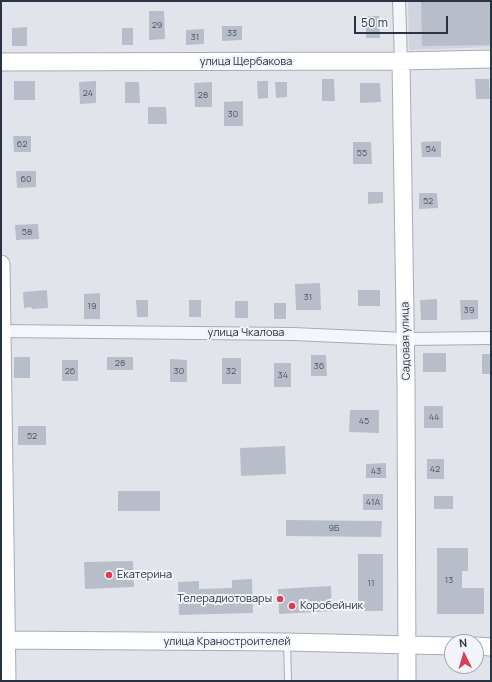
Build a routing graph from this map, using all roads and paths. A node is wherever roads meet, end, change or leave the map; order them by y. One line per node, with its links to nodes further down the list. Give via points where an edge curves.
1 (399, 1): 3 (street, Садовая улица)
2 (491, 59): 3 (street, улица Щербакова)
3 (401, 61): 4 (street, улица Щербакова); 8 (street, Садовая улица)
4 (1, 62)
5 (1, 264): 6 (street)
6 (2, 331): 8 (street, улица Чкалова, via 293,334); 9 (street)
7 (491, 338): 8 (street, улица Чкалова)
8 (406, 339): 12 (street, Садовая улица)
9 (3, 618): 10 (street)
10 (3, 640): 11 (street, улица Краностроителей); 14 (street)
11 (287, 642): 12 (street, улица Краностроителей); 15 (lane)
12 (407, 645): 13 (street, улица Краностроителей); 16 (street, Садовая улица)
13 (444, 646)
14 (6, 681)
15 (288, 681)
16 (407, 681)

